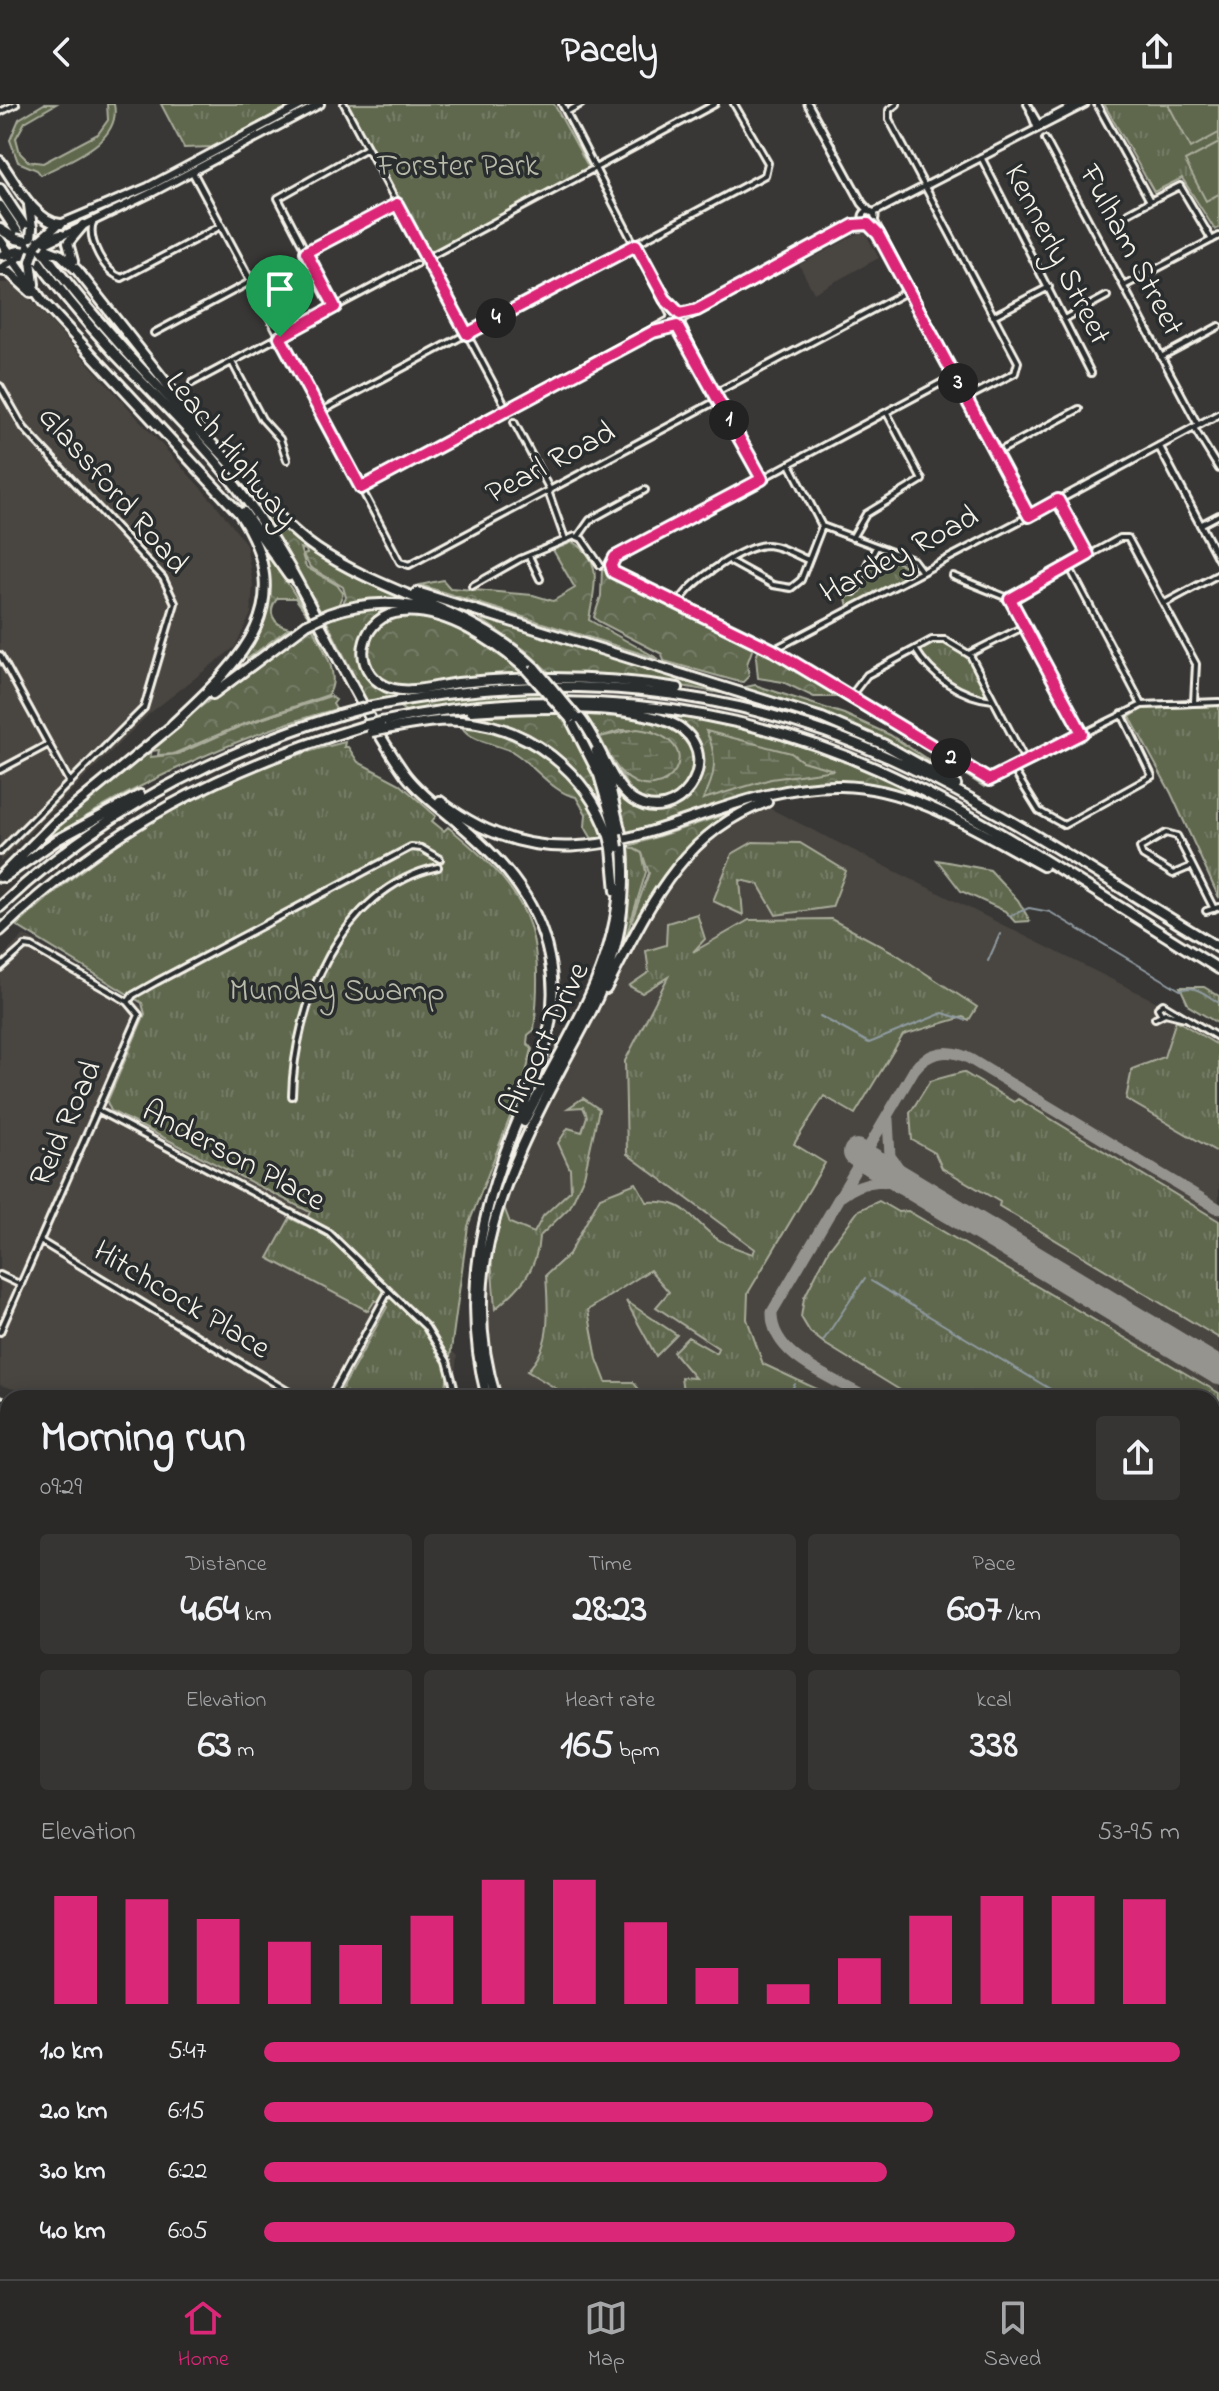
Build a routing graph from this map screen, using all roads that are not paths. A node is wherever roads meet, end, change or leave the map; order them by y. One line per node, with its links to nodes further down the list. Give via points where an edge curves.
1 (16, 104): 15 (street)
2 (304, 104): 22 (main road)
3 (320, 104): 22 (main road)
4 (344, 104): 19 (street)
5 (562, 104): 16 (street)
6 (581, 104): 16 (street)
7 (715, 104): 23 (street)
8 (734, 104): 41 (street, via 768,163 767,173)
9 (808, 104): 31 (street)
10 (897, 104): 24 (street, via 889,110 889,119)
11 (1077, 104): 17 (street)
12 (1085, 104): 17 (street)
13 (1097, 104): 27 (street)
14 (1028, 106): 17 (street)
15 (0, 112)
16 (566, 112): 23 (street)
17 (1038, 126): 20 (street)
18 (1045, 139): 49 (street, Fulham Street)
19 (368, 148): 28 (street); 42 (street, via 278,198)
20 (981, 157): 24 (street); 50 (street, Kennerly Street)
21 (0, 161): 26 (highway)
22 (190, 169): 32 (main road); 34 (street); 36 (main road)
23 (597, 169): 41 (street); 44 (street)
24 (925, 187): 31 (street); 55 (street)
25 (0, 189): 79 (highway, Leach Highway, via 43,254 91,312)
26 (28, 200): 36 (highway); 40 (highway)
27 (1150, 201): 30 (street); 39 (street, via 1180,186)
28 (397, 204): 42 (street); 44 (street)
29 (0, 206): 113 (highway, Leach Highway, via 63,294 246,498)
30 (1128, 213)
31 (869, 218): 51 (street); 57 (street)
32 (95, 219): 33 (main road); 34 (street, via 91,237 111,274 122,278)
33 (83, 225): 36 (main road); 47 (highway, via 67,248)
34 (221, 226): 48 (street)
35 (0, 229): 40 (highway)
36 (59, 229): 40 (highway)
37 (1219, 236): 39 (street)
38 (0, 240): 43 (highway)
39 (1212, 240): 49 (street)
40 (32, 245): 43 (highway); 47 (highway, via 61,255); 53 (highway, via 32,277)
41 (636, 245): 57 (street); 60 (street)
42 (306, 252): 54 (street)
43 (8, 257): 46 (main road); 53 (highway)
44 (427, 258): 60 (street)
45 (416, 264): 54 (street)
46 (0, 269): 53 (highway)
47 (77, 270): 79 (highway)
48 (250, 282): 59 (street); 61 (street)
49 (1124, 286): 62 (street, Fulham Street)
50 (1049, 287): 55 (street); 56 (street, Kennerly Street)
51 (908, 291): 65 (street); 68 (street)
52 (1107, 296): 56 (street)
53 (44, 303): 81 (highway)
54 (335, 307): 61 (street)
55 (993, 316): 69 (street, via 1019,368)
56 (1064, 319): 64 (street, Kennerly Street)
57 (676, 320): 68 (street); 72 (street)
58 (1219, 326): 62 (street)
59 (154, 333)
60 (467, 334): 72 (street); 73 (street)
61 (280, 337): 63 (street); 73 (street)
62 (1161, 357): 77 (street, Fulham Street)
63 (232, 362): 66 (street); 82 (street, via 262,419 280,439)
64 (1091, 373)
65 (954, 376): 69 (street); 74 (street)
66 (192, 383)
67 (0, 386): 141 (street, Glassford Road, via 24,428 174,594 174,612 144,708)
68 (715, 393): 70 (street)
69 (966, 399): 80 (street)
70 (718, 400): 85 (street); 87 (street, Pearl Road)
71 (1079, 409): 80 (street)
72 (508, 410): 86 (street)
73 (320, 412): 86 (street)
74 (887, 413): 83 (street); 95 (street, via 922,480 866,514)
75 (1219, 414): 77 (street, Hardey Road)
76 (514, 422): 87 (street)
77 (1196, 426): 78 (street, Hardey Road); 84 (street, Fulham Street)
78 (1159, 446): 89 (street, Hardey Road); 92 (street)
79 (219, 450): 109 (highway, Leach Highway, via 303,538 348,569)
80 (996, 453): 91 (street)
81 (189, 458): 113 (highway, via 251,521); 131 (highway, via 246,523 260,558 264,590 258,624 243,654)
82 (287, 460)
83 (790, 464): 85 (street); 93 (street)
84 (1219, 469)
85 (762, 479): 115 (street, via 615,557 613,572)
86 (361, 488): 87 (street, Pearl Road, via 404,566)
87 (549, 490): 96 (street)
88 (645, 490): 94 (street, via 590,520)
89 (1058, 500): 91 (street, Hardey Road); 99 (street)
90 (1219, 515): 92 (street)
91 (1029, 516): 105 (street, Hardey Road)
92 (1200, 525): 101 (street)
93 (822, 526): 95 (street); 100 (street)
94 (578, 537): 96 (street); 103 (street)
95 (852, 538): 97 (street)
96 (565, 539): 98 (street)
97 (876, 547): 105 (street, via 913,560); 111 (street)
98 (529, 555): 108 (street); 110 (street)
99 (1088, 555): 104 (street); 114 (street, via 1128,538)
100 (808, 560): 102 (street, via 770,545 755,547); 102 (street, via 801,580 791,588 773,585)
101 (1219, 560)
102 (731, 562): 115 (street, via 686,588)
103 (600, 565)
104 (1069, 566): 112 (street); 127 (street)
105 (922, 573): 119 (street, Hardey Road)
106 (1219, 574): 114 (street)
107 (953, 576): 112 (street)
108 (540, 579)
109 (385, 585): 117 (highway); 143 (highway, via 837,724 918,762)
110 (472, 586)
111 (854, 592)
112 (1010, 599): 116 (street)
113 (309, 602): 135 (highway, Leach Highway)
114 (1165, 603): 125 (street, via 1196,664)
115 (679, 604): 119 (street)
116 (1025, 626): 120 (street); 133 (street)
117 (489, 632): 122 (highway); 131 (highway, bridge, via 451,615 408,605 365,605 328,614 307,624)
118 (915, 649): 120 (street, via 941,639); 123 (street, via 867,675); 124 (street, via 928,669 972,698)
119 (773, 650): 123 (street)
120 (969, 654): 124 (street)
121 (0, 655): 134 (street)
122 (530, 669): 129 (highway, bridge); 129 (highway, Airport Drive, bridge); 136 (highway, via 467,629 411,612 378,620 364,643 370,673 398,690 530,677 638,683 767,709)
123 (850, 697): 138 (street, via 989,780)
124 (994, 700): 137 (street)
125 (1194, 702): 126 (street); 127 (street)
126 (1219, 702)
127 (1142, 705): 128 (street)
128 (1122, 714): 133 (street); 138 (street, via 1152,776 1064,825 1039,811)
129 (576, 718): 130 (highway, via 592,733 619,785 635,801 667,805 694,783 698,759 689,737 675,725 651,717 538,709); 144 (highway, Airport Drive, via 609,782)
130 (396, 719): 132 (highway); 151 (highway, via 495,703 576,701 657,707 763,728 847,756 930,795)
131 (172, 725): 150 (highway, via 54,823)
132 (384, 725): 144 (highway, via 459,721 521,737 572,773); 155 (highway, bridge, via 327,737 245,767 153,813 55,882)
133 (1082, 733): 137 (street)
134 (47, 745): 139 (street); 141 (street)
135 (390, 748): 142 (highway, via 451,809 499,833 542,844 618,842); 167 (highway, via 409,778 509,871 533,909 550,960 549,1041)
136 (869, 749): 140 (highway, bridge, via 740,706 632,688 502,687 339,715 262,740); 143 (highway)
137 (1026, 762): 138 (street)
138 (1013, 769)
139 (0, 770)
140 (177, 778): 150 (highway, via 82,826); 152 (highway, via 78,842)
141 (70, 784): 146 (street, Glassford Road)
142 (818, 786): 151 (highway, via 872,789 908,798); 164 (highway, via 747,809 688,852 660,889)
143 (987, 808): 156 (highway)
144 (615, 835): 145 (highway, Airport Drive, bridge)
145 (618, 847): 164 (highway, Airport Drive, via 623,906 615,951); 167 (highway, via 615,916 599,975 513,1144)
146 (0, 852)
147 (440, 859): 159 (street, via 411,847 156,982)
148 (1192, 866): 148 (street, via 1172,833 1140,848 1143,856 1173,874); 153 (street)
149 (438, 867): 165 (street, via 394,884 337,945 301,1023)
150 (0, 878)
151 (1095, 894): 158 (highway)
152 (0, 907)
153 (1216, 908): 154 (street)
154 (1206, 911)
155 (0, 931)
156 (1219, 948)
157 (0, 968): 159 (street, via 28,946)
158 (1219, 969)
159 (128, 1002): 166 (street, Reid Road, via 138,1011 136,1022)
160 (1161, 1013): 161 (street); 162 (street); 162 (street, via 1158,1008 1163,1004)
161 (1155, 1018)
162 (1187, 1019): 163 (street)
163 (1219, 1038)
164 (575, 1042): 177 (highway, Airport Drive, via 512,1164 490,1228 482,1312)
165 (292, 1096)
166 (97, 1110): 168 (street, Reid Road); 171 (street, Anderson Place, via 319,1225)
167 (488, 1208): 176 (highway, via 474,1298)
168 (40, 1241): 170 (street, Reid Road); 173 (street, Hitchcock Place)
169 (0, 1275): 170 (street)
170 (21, 1285): 172 (street, Reid Road)
171 (388, 1292): 174 (street); 175 (street, Anderson Place, via 435,1338)
172 (0, 1332)
173 (286, 1390)
174 (334, 1390)
175 (455, 1390)
176 (485, 1390)
177 (494, 1390)

